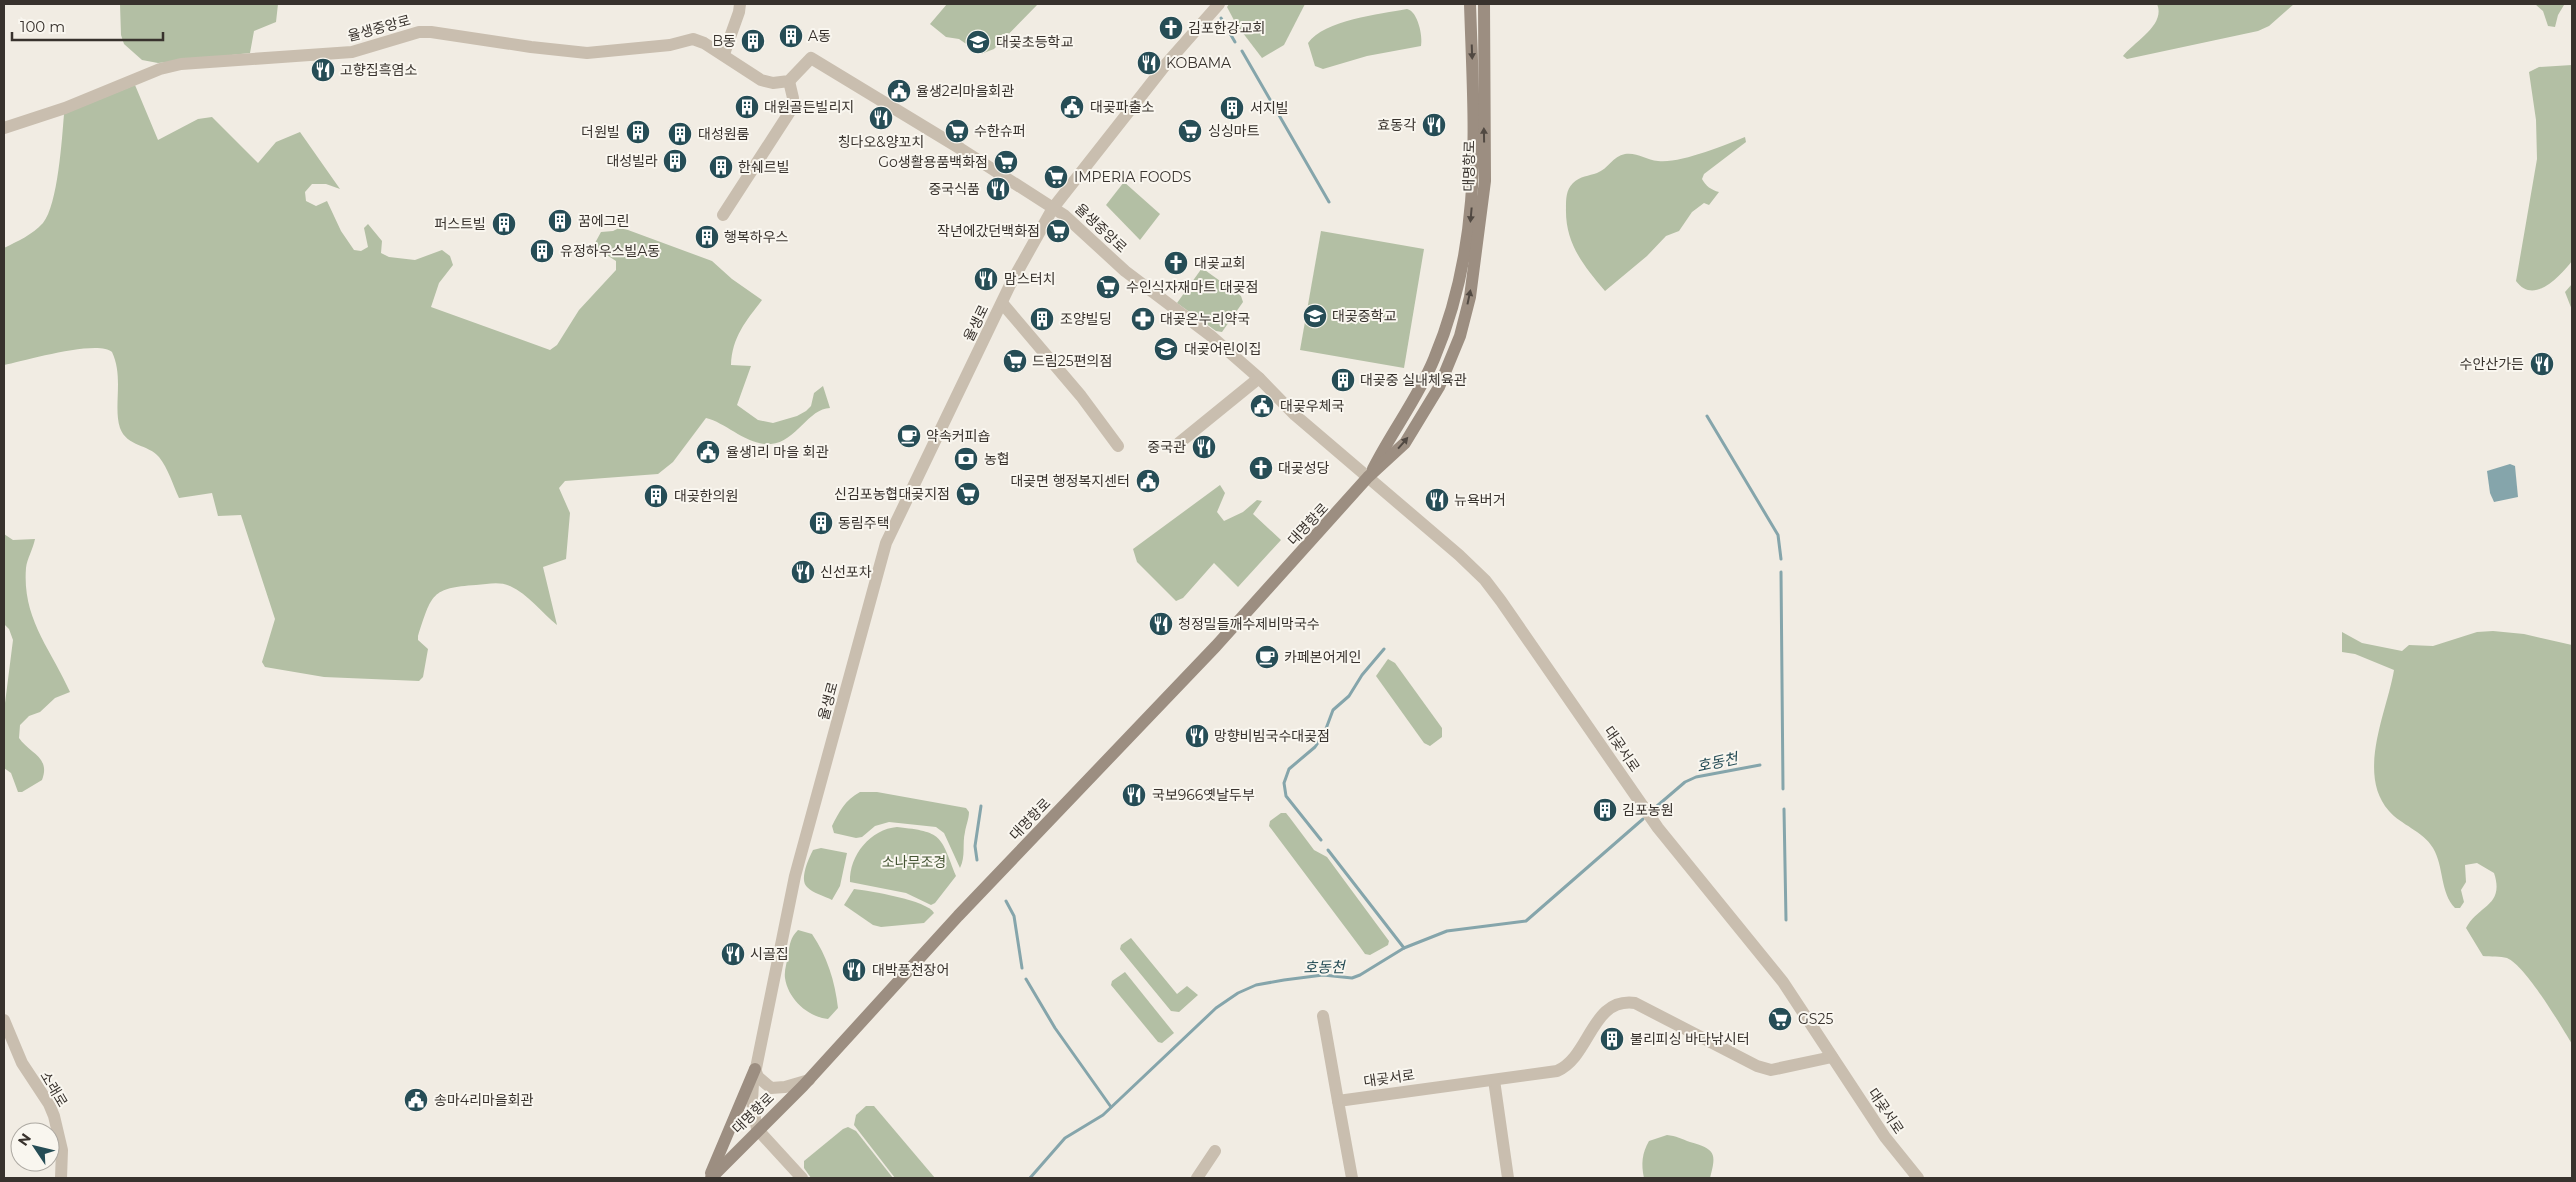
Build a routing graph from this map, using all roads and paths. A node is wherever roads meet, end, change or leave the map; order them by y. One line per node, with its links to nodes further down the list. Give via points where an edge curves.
1 (740, 4): 5 (street)
2 (1219, 4): 8 (street, 율생로, via 1167,63)
3 (1470, 4): 14 (main road, 대명항로, one-way to 14, via 1474,181 1464,266 1433,361)
4 (1484, 4): 14 (main road, 대명항로, one-way to 4, via 1405,443 1434,394 1460,336 1470,297 1485,181)
5 (724, 54): 6 (street, 율생중앙로, via 761,80 774,83); 7 (street, 율생중앙로, via 693,40 586,53 418,32 352,52 181,64)
6 (789, 81): 8 (street, 율생중앙로, via 811,58 961,148); 9 (street, via 793,98 789,113)
7 (4, 128)
8 (1053, 208): 10 (street, 율생로); 11 (street, 율생중앙로, via 1064,214 1125,271 1211,336)
9 (722, 215)
10 (1002, 303): 13 (street, 율생로, via 1081,396); 18 (street, 율생로, via 886,543 795,876)
11 (1259, 378): 12 (street); 14 (street, 율생중앙로, via 1295,415)
12 (1179, 443)
13 (1118, 446)
14 (1368, 478): 17 (street, 대곶서로, via 1485,580 1658,828 1783,982); 19 (main road, 대명항로, via 1216,646 958,916)
15 (1323, 1016): 21 (street)
16 (4, 1020): 24 (street, 소래로, via 22,1063 54,1116 62,1150)
17 (1832, 1057): 20 (street, 대곶서로, via 1771,1070 1757,1066 1635,1003 1624,1001 1612,1005 1604,1013 1564,1067); 30 (street, 대곶서로, via 1885,1137)
18 (755, 1069): 19 (street, via 758,1077 771,1088); 22 (street, 율생로, via 752,1102); 25 (main road)
19 (809, 1080): 22 (main road, 대명항로)
20 (1494, 1080): 21 (street, 대곶서로); 29 (street)
21 (1338, 1101): 28 (street)
22 (757, 1129): 25 (main road, 대명항로); 26 (street)
23 (1215, 1151): 27 (street)
24 (61, 1178)
25 (710, 1178)
26 (802, 1178)
27 (1197, 1178)
28 (1352, 1178)
29 (1508, 1178)
30 (1918, 1178)

